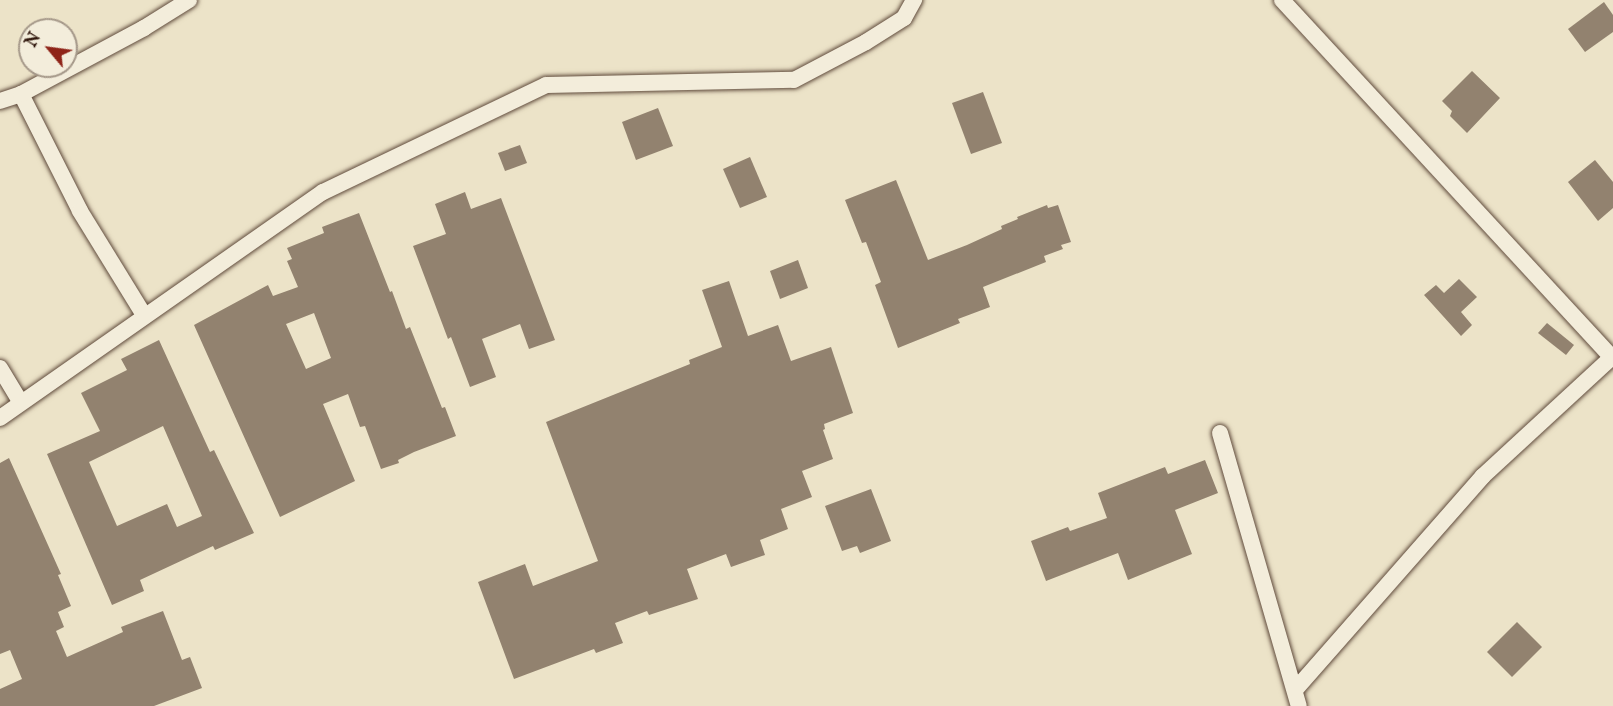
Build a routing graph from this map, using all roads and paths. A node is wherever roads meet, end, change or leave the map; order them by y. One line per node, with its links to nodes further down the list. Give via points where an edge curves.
1 (189, 0): 4 (street)
2 (914, 0): 6 (street, via 904,18 794,80 546,85 323,192)
3 (1282, 0): 7 (street)
4 (21, 94): 5 (street); 6 (street, via 80,211)
5 (0, 101)
6 (144, 315): 9 (street)
7 (1612, 358): 12 (street, via 1483,476)
8 (0, 368): 9 (street)
9 (20, 401): 10 (street)
10 (0, 418)
11 (1220, 433): 12 (street)
12 (1297, 698)

